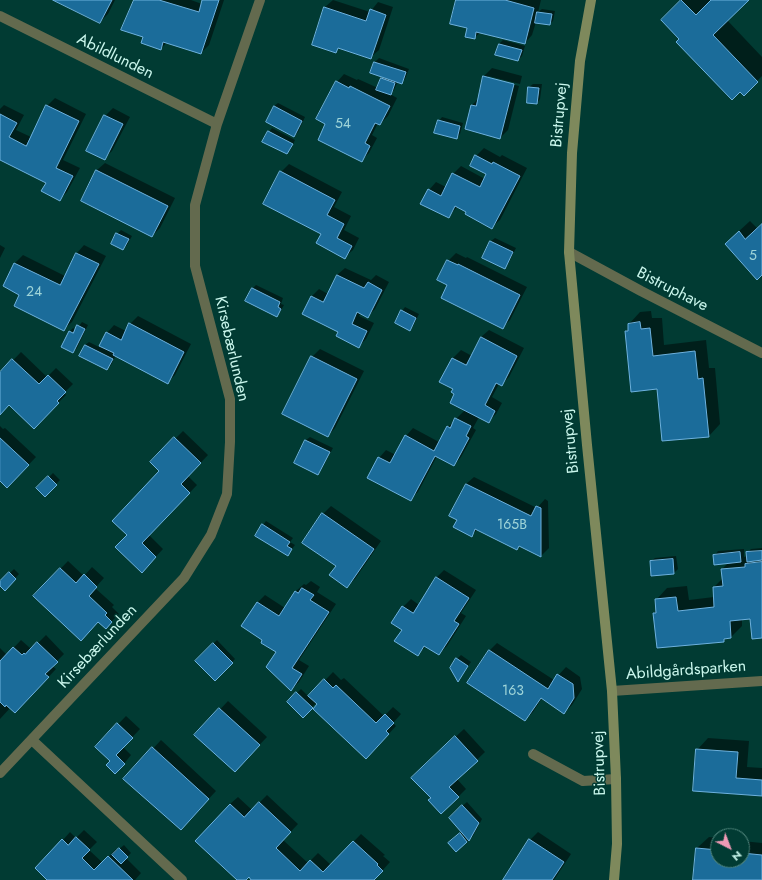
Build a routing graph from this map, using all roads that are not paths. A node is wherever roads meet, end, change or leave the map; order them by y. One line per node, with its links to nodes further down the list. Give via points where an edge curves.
1 (260, 0): 4 (street, Kirsebærlunden)
2 (590, 0): 5 (main road, Bistrupvej, via 580,61 572,154)
3 (0, 16): 4 (street, Abildlunden)
4 (217, 124): 9 (street, Kirsebærlunden, via 196,205 195,266 230,399 227,494 211,535 184,578)
5 (569, 252): 6 (street, Bistruphave); 8 (main road, Bistrupvej)
6 (762, 353)
7 (762, 681): 8 (street, Abildgårdsparken)
8 (612, 691): 12 (main road, Bistrupvej)
9 (32, 740): 11 (street, Kirsebærlunden); 13 (street)
10 (533, 754): 12 (street, via 583,781)
11 (0, 773)
12 (616, 779): 14 (main road, Bistrupvej, via 617,844)
13 (182, 880)
14 (614, 880)

